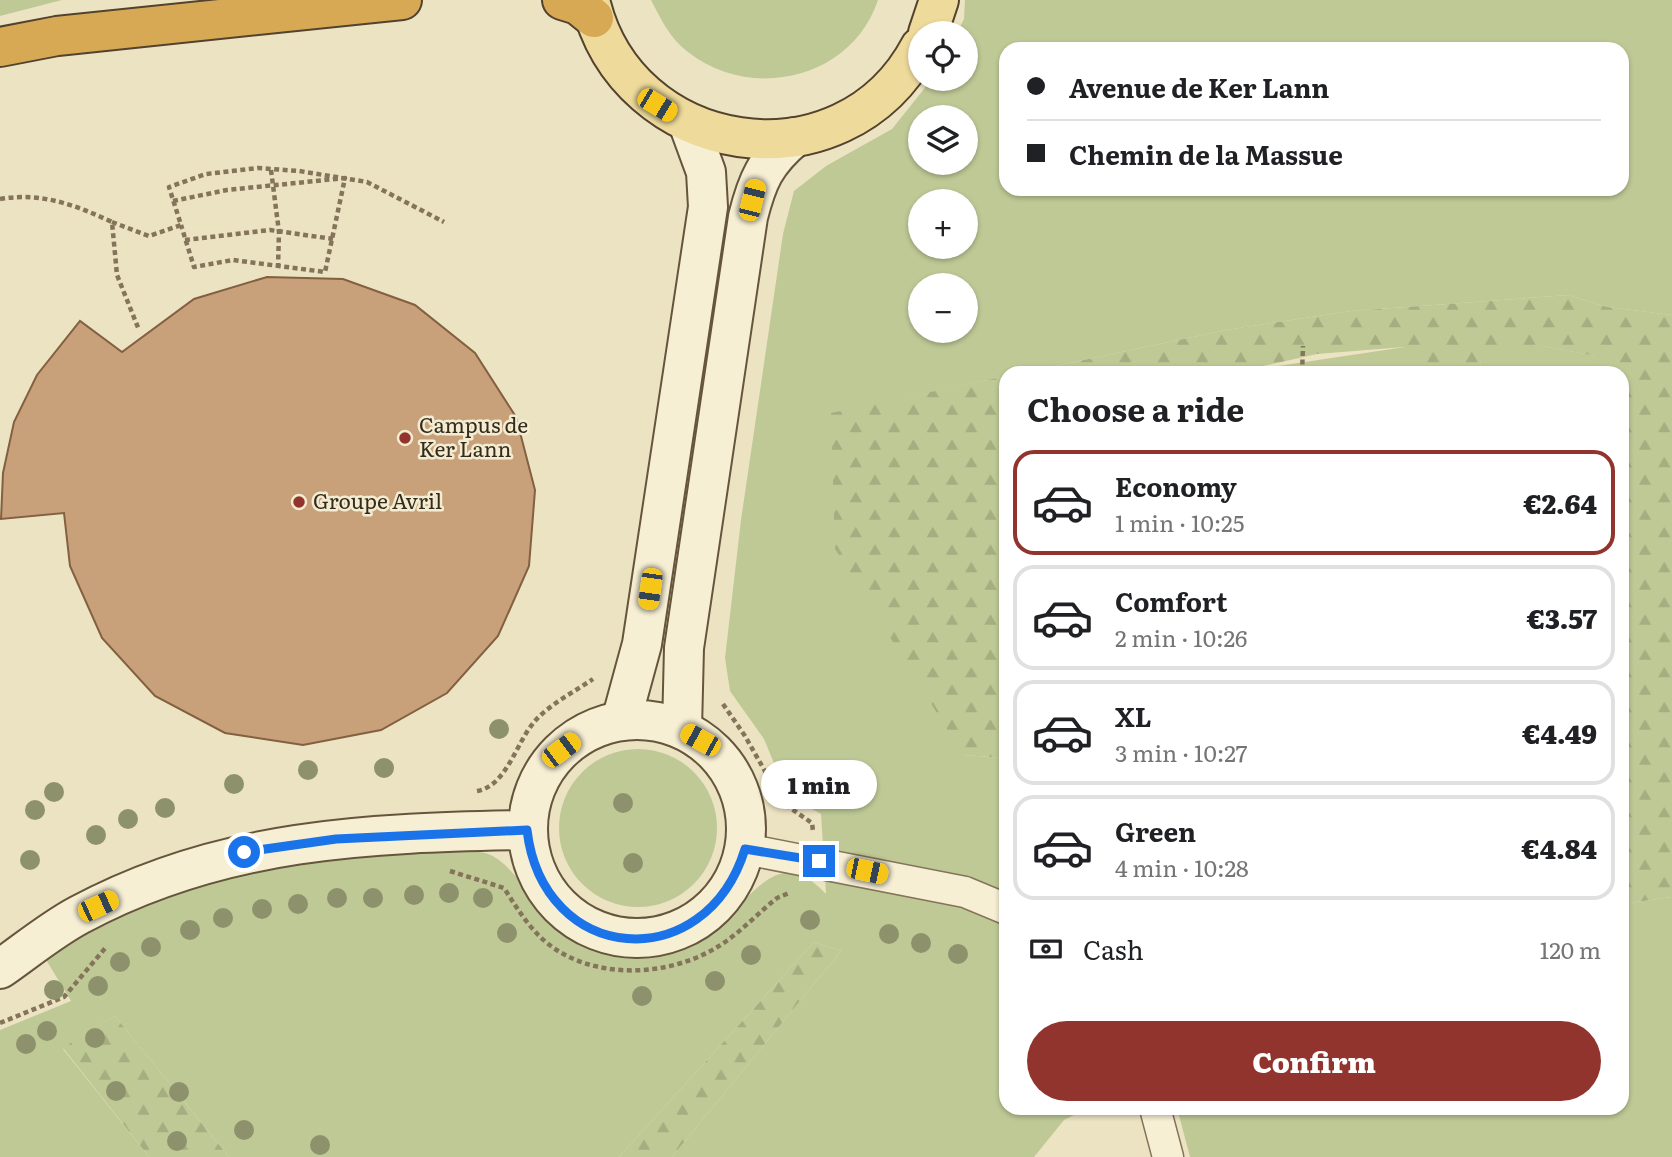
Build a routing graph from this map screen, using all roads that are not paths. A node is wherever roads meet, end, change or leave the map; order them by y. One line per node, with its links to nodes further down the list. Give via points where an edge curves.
1 (402, 0): 6 (highway, via 57,36)
2 (562, 0): 4 (highway)
3 (939, 0): 5 (main road)
4 (592, 9): 8 (main road, via 610,51 631,80 657,105)
5 (932, 21)
6 (0, 47)
7 (908, 64): 9 (main road, via 890,89 861,112 829,128)
8 (688, 123): 9 (main road, via 722,135 758,140); 10 (street, via 706,172 708,207 642,643)
9 (794, 137): 11 (street, via 774,154 757,183 748,218 684,648)
10 (621, 721): 11 (street, via 642,720); 12 (street, via 579,736 546,767 535,786)
11 (682, 730): 13 (street, via 716,753 738,787 744,807)
12 (527, 830): 13 (street, via 534,867 552,899 580,923 615,937 664,936 709,912 738,873); 15 (street, via 336,839 244,852 157,879 78,916)
13 (745, 849): 14 (street, via 965,892)
14 (999, 906)
15 (0, 969)
16 (1157, 1115): 17 (street)
17 (1168, 1157)

